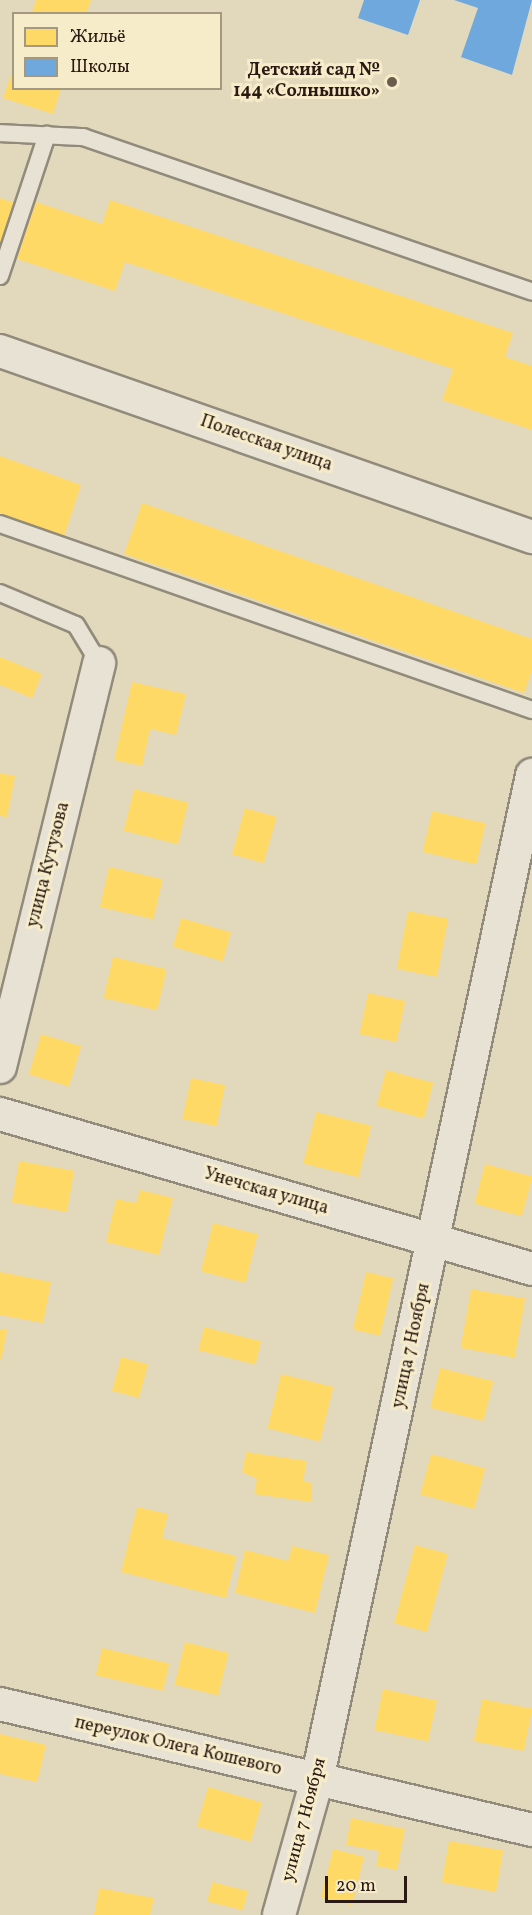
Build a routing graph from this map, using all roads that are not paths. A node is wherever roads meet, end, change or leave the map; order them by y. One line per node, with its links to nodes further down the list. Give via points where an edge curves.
1 (0, 133): 2 (lane)
2 (47, 135): 3 (lane); 4 (lane, via 84,137)
3 (0, 276)
4 (532, 292)
5 (0, 351): 7 (street, Полесская улица)
6 (0, 524): 10 (lane)
7 (532, 537)
8 (0, 593): 9 (lane, via 76,625)
9 (99, 663): 12 (street, улица Кутузова)
10 (532, 710)
11 (532, 775): 14 (street, улица 7 Ноября)
12 (0, 1067)
13 (0, 1114): 14 (street, Унечская улица)
14 (434, 1242): 15 (street, Унечская улица); 17 (street, улица 7 Ноября)
15 (532, 1269)
16 (0, 1704): 17 (street, переулок Олега Кошевого)
17 (317, 1780): 18 (street, переулок Олега Кошевого); 19 (street, улица 7 Ноября)
18 (532, 1830)
19 (279, 1915)

